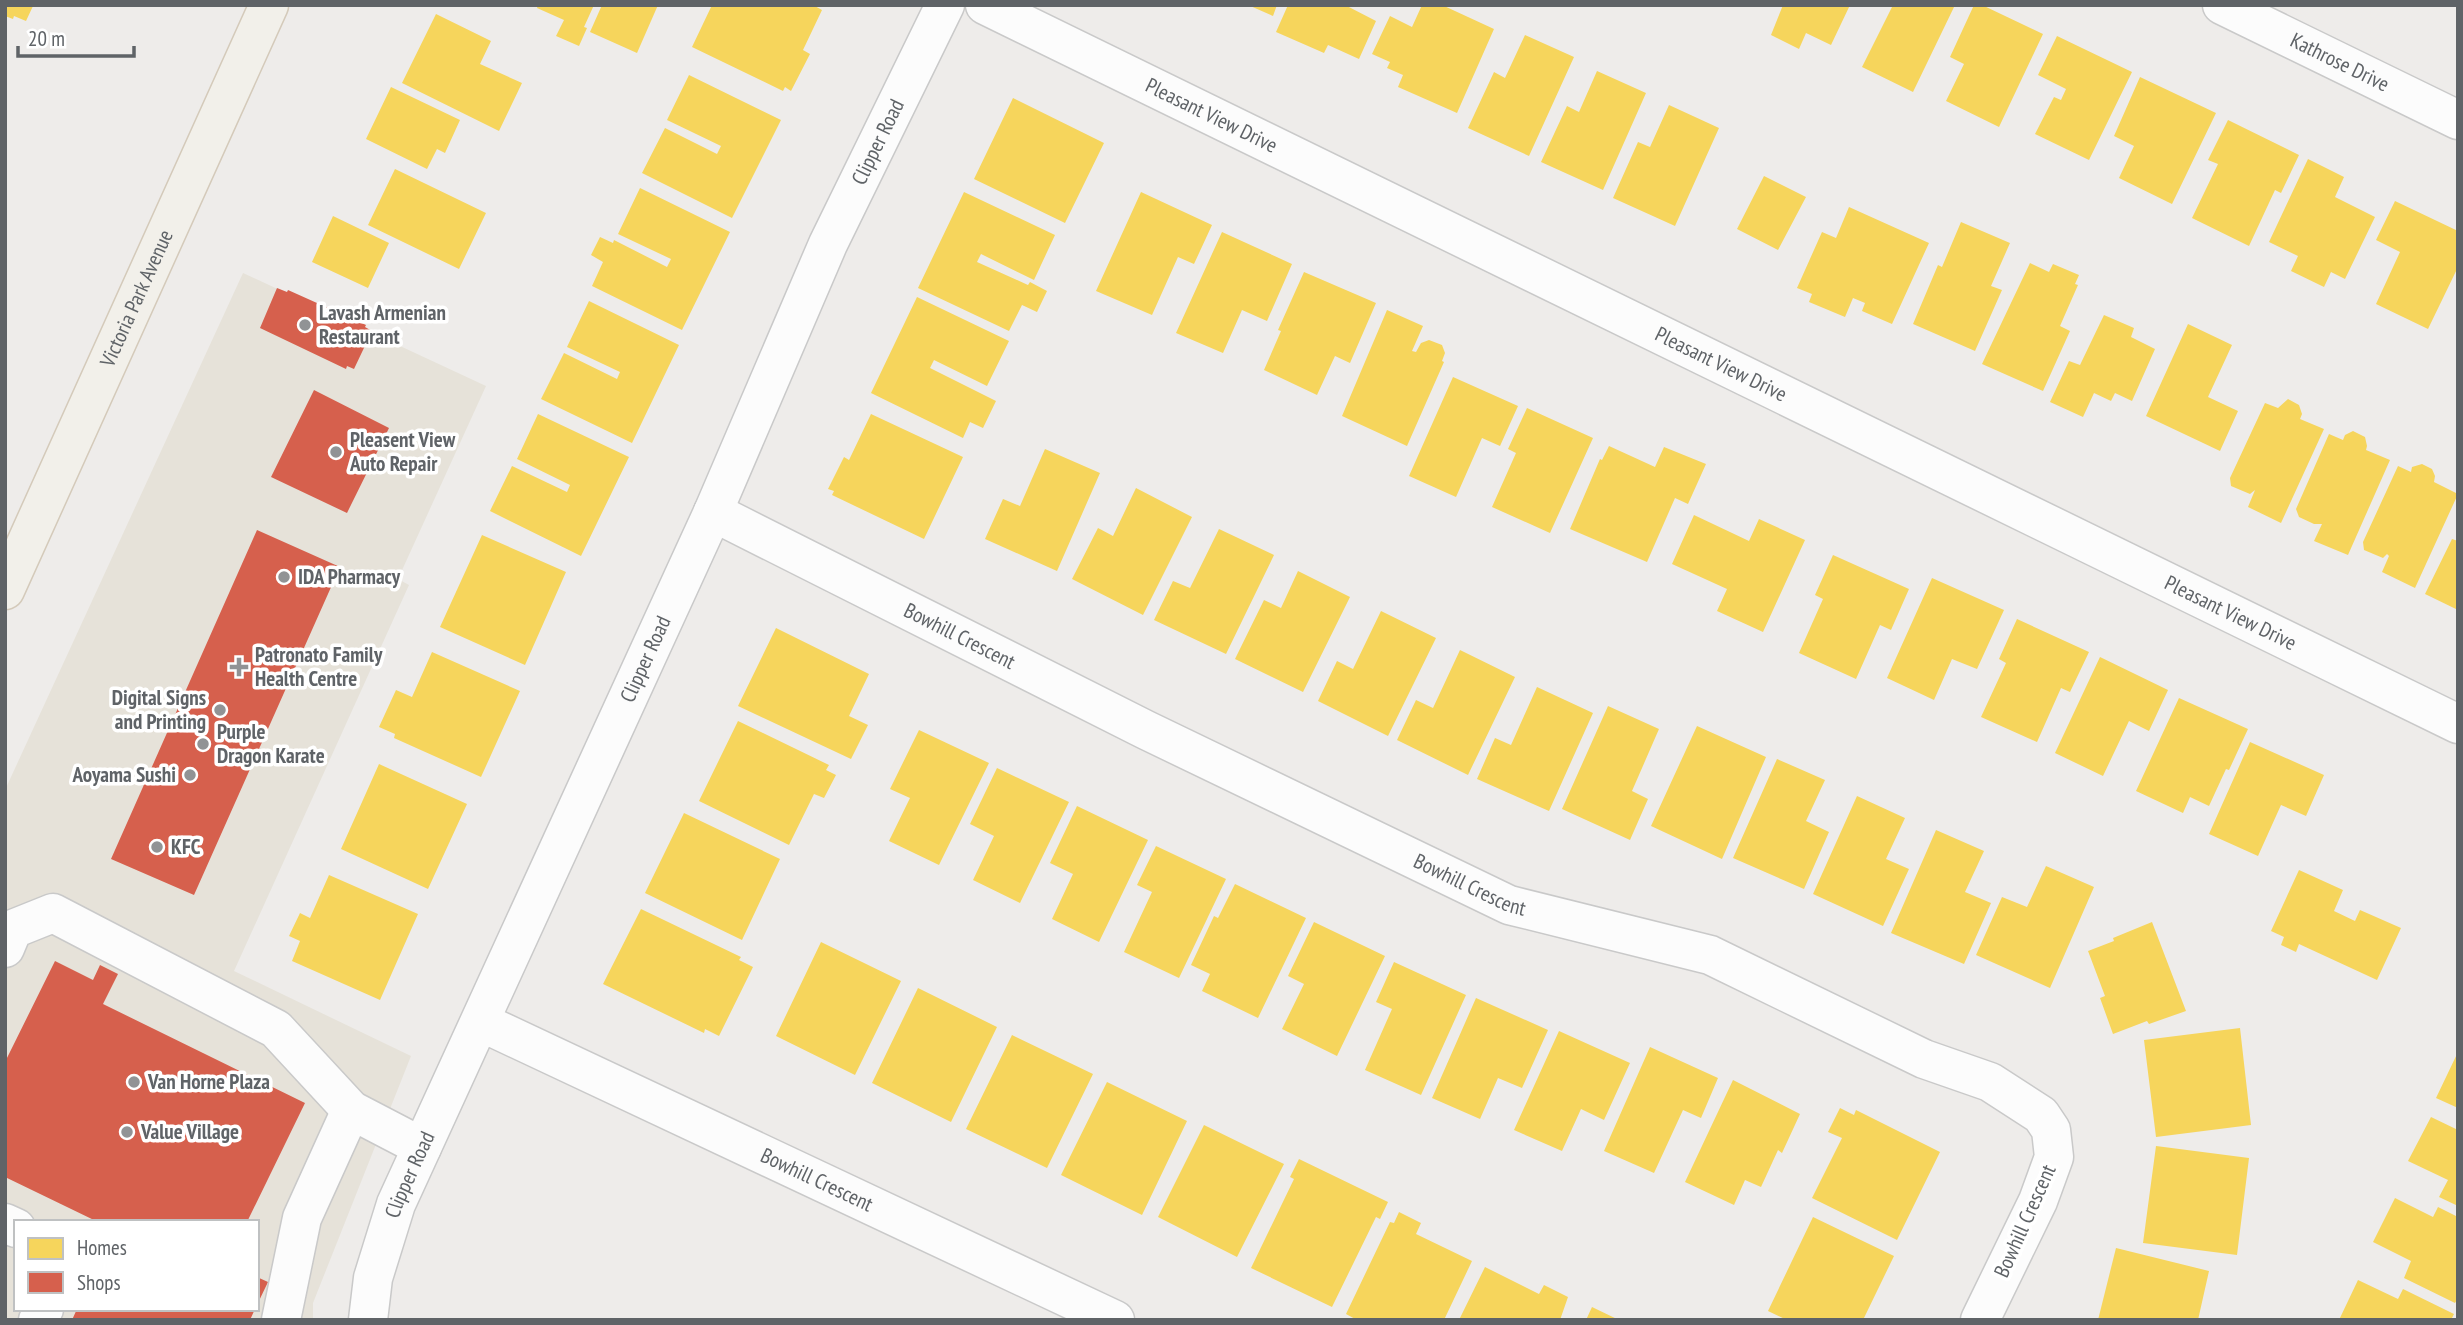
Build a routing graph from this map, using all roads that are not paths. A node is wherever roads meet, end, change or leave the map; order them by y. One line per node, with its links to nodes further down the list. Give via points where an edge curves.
1 (268, 5): 7 (main road, Victoria Park Avenue)
2 (945, 5): 6 (street, Clipper Road, via 828,244)
3 (985, 5): 8 (street, Pleasant View Drive)
4 (2222, 5): 5 (street, Kathrose Drive)
5 (2458, 120)
6 (713, 512): 10 (street, Clipper Road); 16 (street, Bowhill Crescent, via 1146,730 1509,905 1710,955 1924,1059 1990,1082 2041,1115 2051,1130 2054,1157 2038,1201)
7 (5, 590)
8 (2458, 724)
9 (8, 934): 11 (street, via 53,913 276,1029)
10 (481, 1022): 12 (street, Clipper Road); 15 (street, Bowhill Crescent)
11 (351, 1110): 12 (street); 13 (street, via 302,1218)
12 (422, 1147): 14 (street, Clipper Road, via 396,1204 373,1278)
13 (281, 1320)
14 (368, 1320)
15 (1115, 1320)
16 (1980, 1320)

